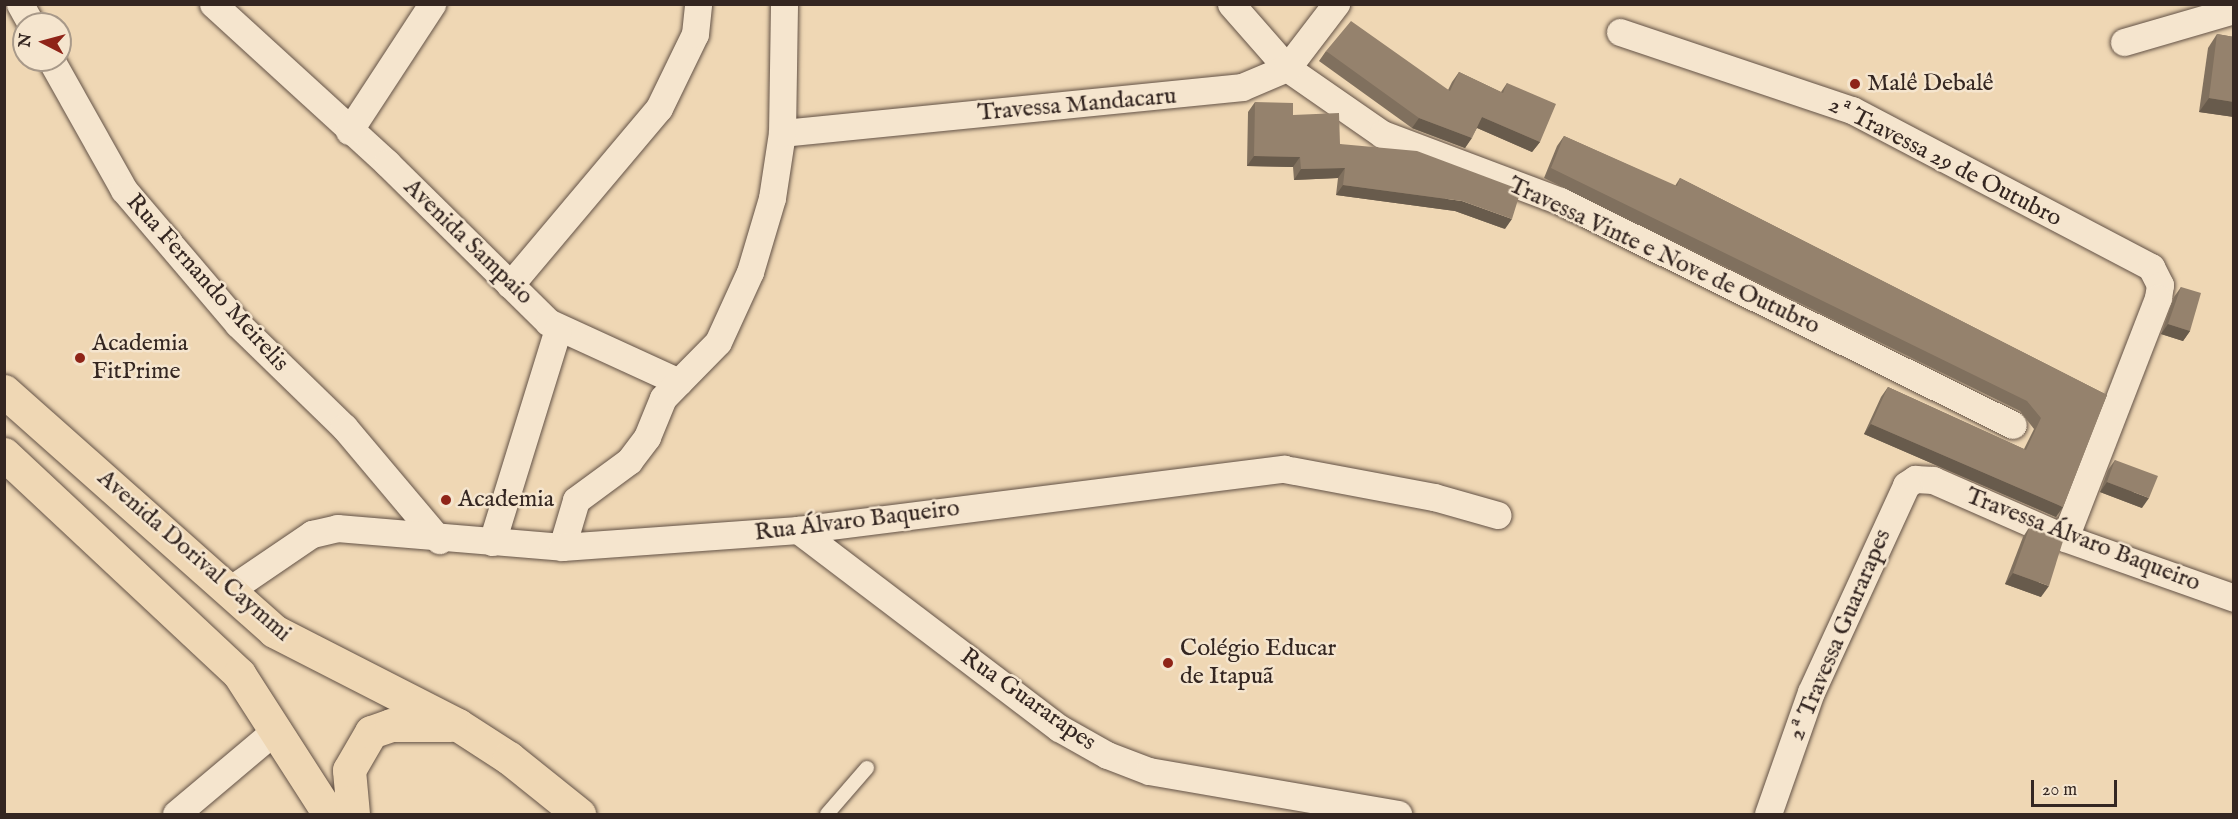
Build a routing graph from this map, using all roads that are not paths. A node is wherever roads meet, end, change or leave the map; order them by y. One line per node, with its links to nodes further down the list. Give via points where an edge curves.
1 (213, 4): 12 (street, Avenida Sampaio)
2 (432, 4): 12 (street)
3 (698, 4): 14 (street, via 691,44 659,108)
4 (784, 4): 13 (street)
5 (1231, 4): 10 (street, Travessa Vinte e Nove de Outubro)
6 (1336, 4): 10 (street, Travessa Mandacaru)
7 (2234, 10): 9 (street)
8 (1620, 32): 23 (street, 2ª Travessa 29 de Outubro, via 1852,110 2151,267 2158,277 2158,298)
9 (2124, 42)
10 (1287, 68): 13 (street, Travessa Mandacaru, via 1253,84 1193,95); 18 (street, Travessa Vinte e Nove de Outubro, via 1382,134 1560,201)
11 (58, 72): 24 (street, Rua Fernando Meirelis, via 124,190 238,324 344,427)
12 (349, 131): 14 (street, Avenida Sampaio)
13 (782, 133): 16 (street, via 772,198 750,272 718,342)
14 (510, 285): 15 (street, Avenida Sampaio)
15 (558, 329): 16 (street, Avenida Sampaio); 25 (street)
16 (679, 382): 26 (street, via 655,410 647,437 629,461 576,500)
17 (4, 391): 27 (main road, Avenida Dorival Caymmi)
18 (2013, 425)
19 (4, 454): 30 (main road, Avenida Dorival Caymmi, via 212,646)
20 (1933, 480): 23 (street, Travessa Álvaro Baqueiro); 38 (street, 2ª Travessa Guararapes, via 1924,477 1906,485 1810,692)
21 (1497, 515): 22 (street, Rua Álvaro Baqueiro, via 1434,497 1284,469)
22 (798, 530): 26 (street, Rua Álvaro Baqueiro); 37 (street, Rua Guararapes, via 1059,728 1107,755 1149,771)
23 (2065, 538): 28 (street, Travessa Álvaro Baqueiro)
24 (439, 540): 25 (street, Rua Álvaro Baqueiro); 27 (street, Rua Álvaro Baqueiro, via 337,528 320,532 277,555)
25 (492, 542): 26 (street, Rua Álvaro Baqueiro)
26 (562, 547)
27 (228, 591): 29 (main road, Avenida Dorival Caymmi, via 274,631)
28 (2234, 598)
29 (458, 725): 34 (main road, via 391,725 371,732 349,770); 35 (main road, Avenida Dorival Caymmi)
30 (277, 729): 32 (street); 33 (main road, Avenida Dorival Caymmi)
31 (867, 768): 36 (lane)
32 (176, 814)
33 (329, 814)
34 (352, 814)
35 (579, 814)
36 (828, 814)
37 (1398, 814)
38 (1768, 814)

